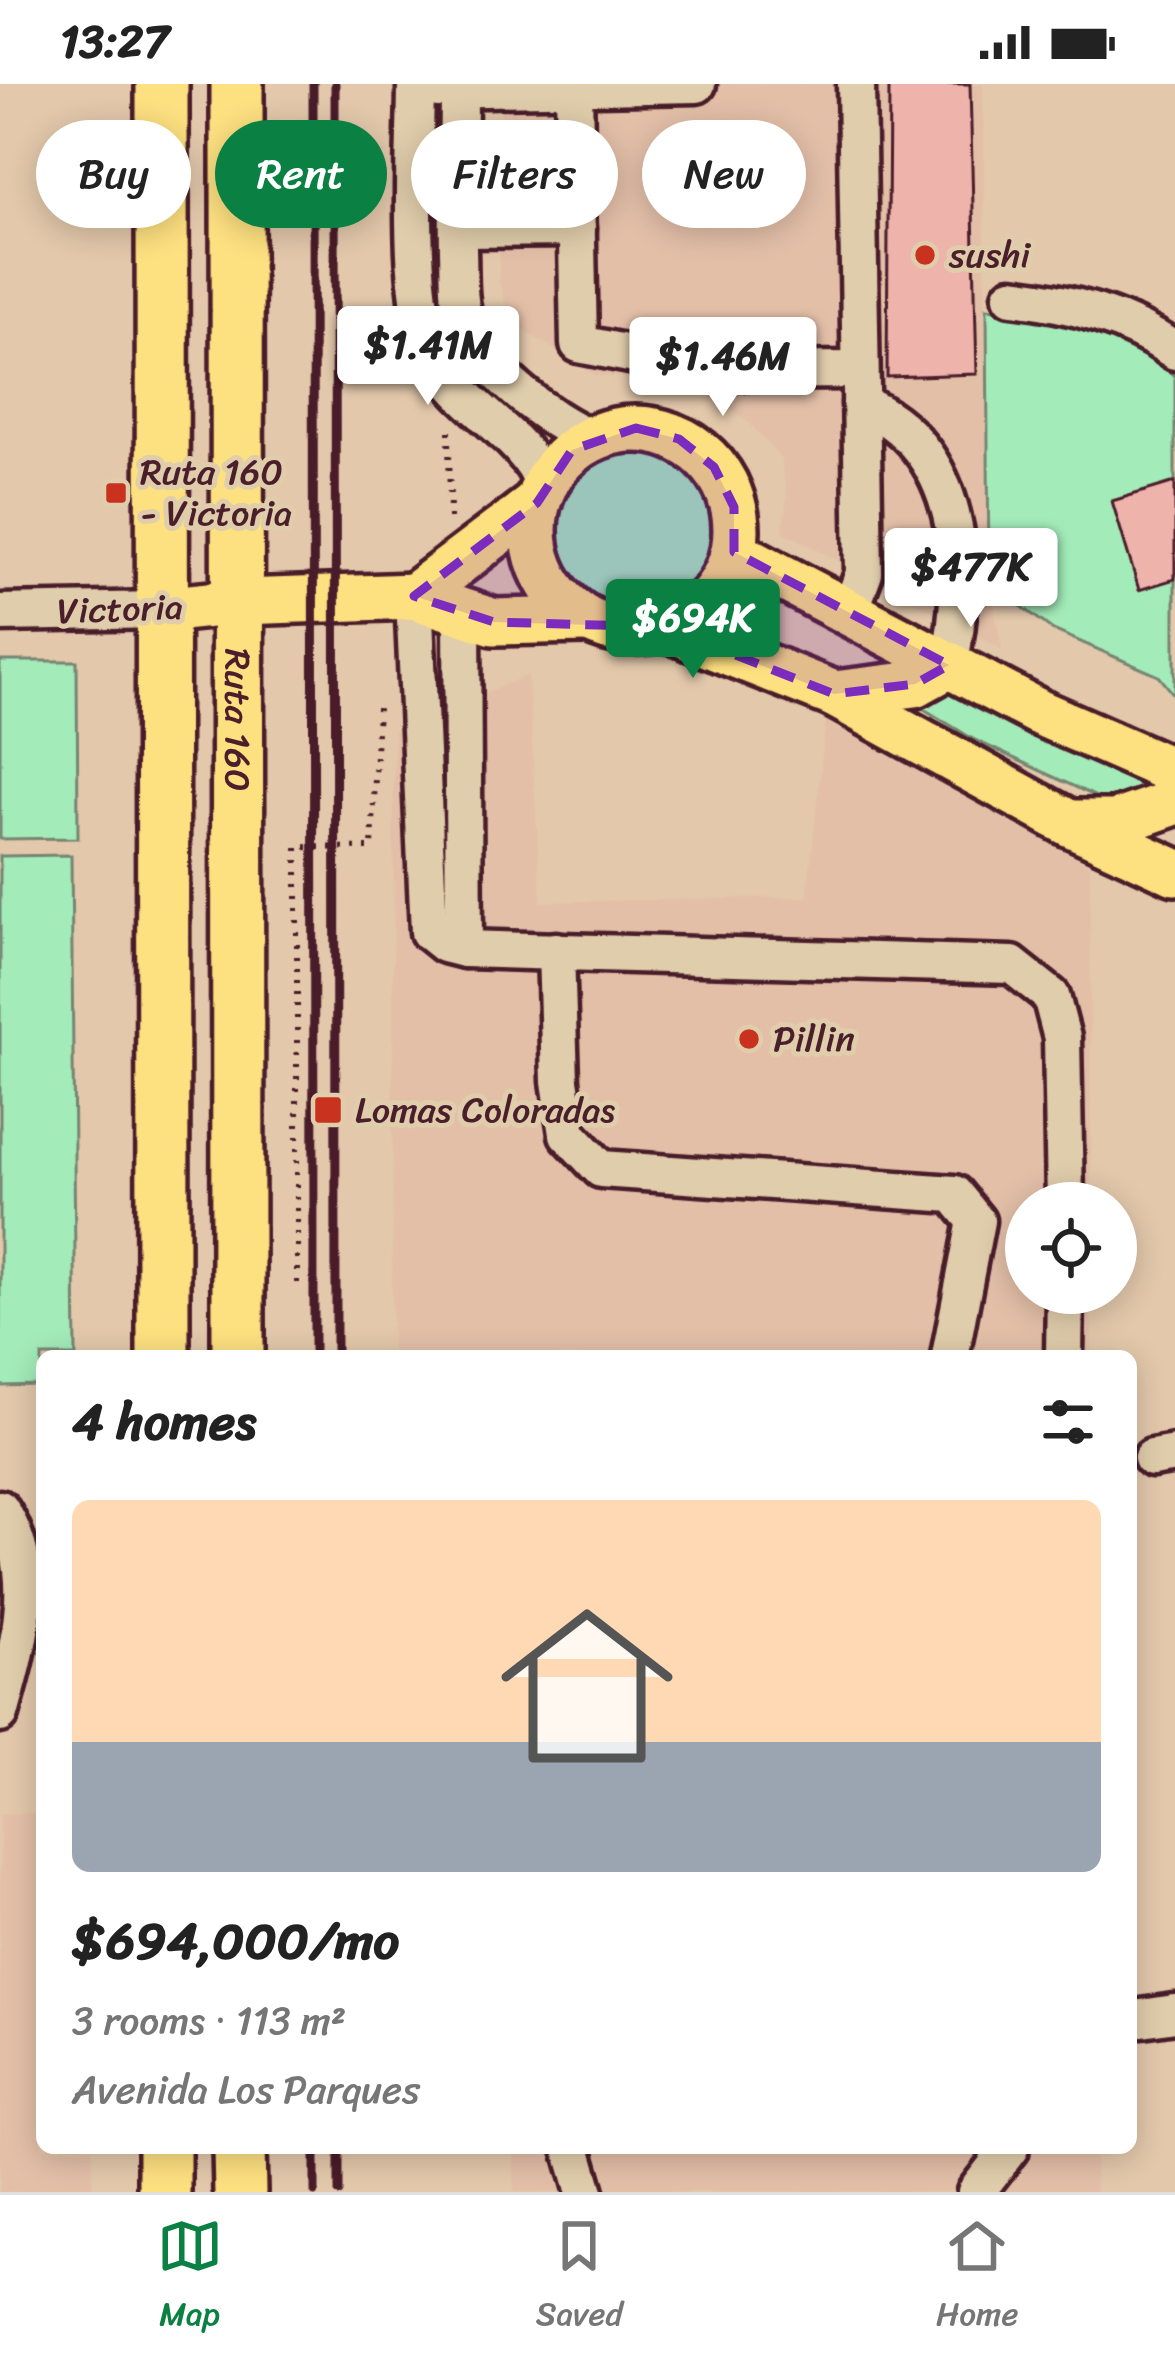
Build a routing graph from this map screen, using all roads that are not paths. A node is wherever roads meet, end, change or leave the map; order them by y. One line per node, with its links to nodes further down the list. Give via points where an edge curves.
1 (162, 84): 18 (highway)
2 (238, 84): 17 (highway, Ruta 160)
3 (697, 84): 7 (street)
4 (856, 84): 12 (street)
5 (416, 86): 6 (street); 14 (street, via 420,320 455,385 525,452)
6 (459, 87): 7 (street); 9 (street)
7 (574, 89): 8 (street)
8 (577, 229): 9 (street); 12 (street, via 579,344 716,371)
9 (458, 230): 13 (street, via 462,310 480,352 545,413)
10 (1012, 296): 11 (street, via 1101,314)
11 (1175, 351)
12 (861, 387): 19 (street, via 864,573); 24 (street, via 926,452 945,494 960,583)
13 (591, 438): 14 (main road); 15 (main road, via 635,428 698,451 734,507)
14 (540, 493): 16 (main road); 22 (main road, via 541,570)
15 (734, 552): 19 (main road); 23 (main road, via 702,606)
16 (414, 596): 17 (main road, Victoria); 21 (main road); 30 (street, via 429,932)
17 (239, 602): 18 (main road, Victoria); 35 (highway, Ruta 160)
18 (162, 610): 20 (street, Victoria); 34 (highway)
19 (850, 610): 24 (main road)
20 (0, 613)
21 (462, 614): 22 (main road); 30 (street)
22 (587, 620): 23 (main road, via 625,631)
23 (664, 627): 25 (main road)
24 (950, 665): 25 (main road, via 915,684); 26 (main road)
25 (834, 694): 28 (main road)
26 (1175, 772)
27 (1175, 802): 28 (main road, via 1115,824)
28 (1069, 823): 29 (main road)
29 (1175, 872)
30 (464, 949): 31 (street)
31 (556, 951): 32 (street, via 1012,965 1051,996 1062,1038); 36 (street, via 568,1134 601,1169 954,1194 976,1221)
32 (1065, 1182)
33 (1064, 1314): 37 (street)
34 (163, 1350)
35 (238, 1350)
36 (951, 1350)
37 (1064, 1350)
38 (0, 1509): 39 (street, via 19,1552 23,1604)
39 (0, 1714)
40 (164, 2154): 44 (highway)
41 (239, 2154): 45 (highway)
42 (574, 2154): 46 (street)
43 (1005, 2154): 47 (street)
44 (164, 2192)
45 (240, 2192)
46 (585, 2192)
47 (976, 2192)

